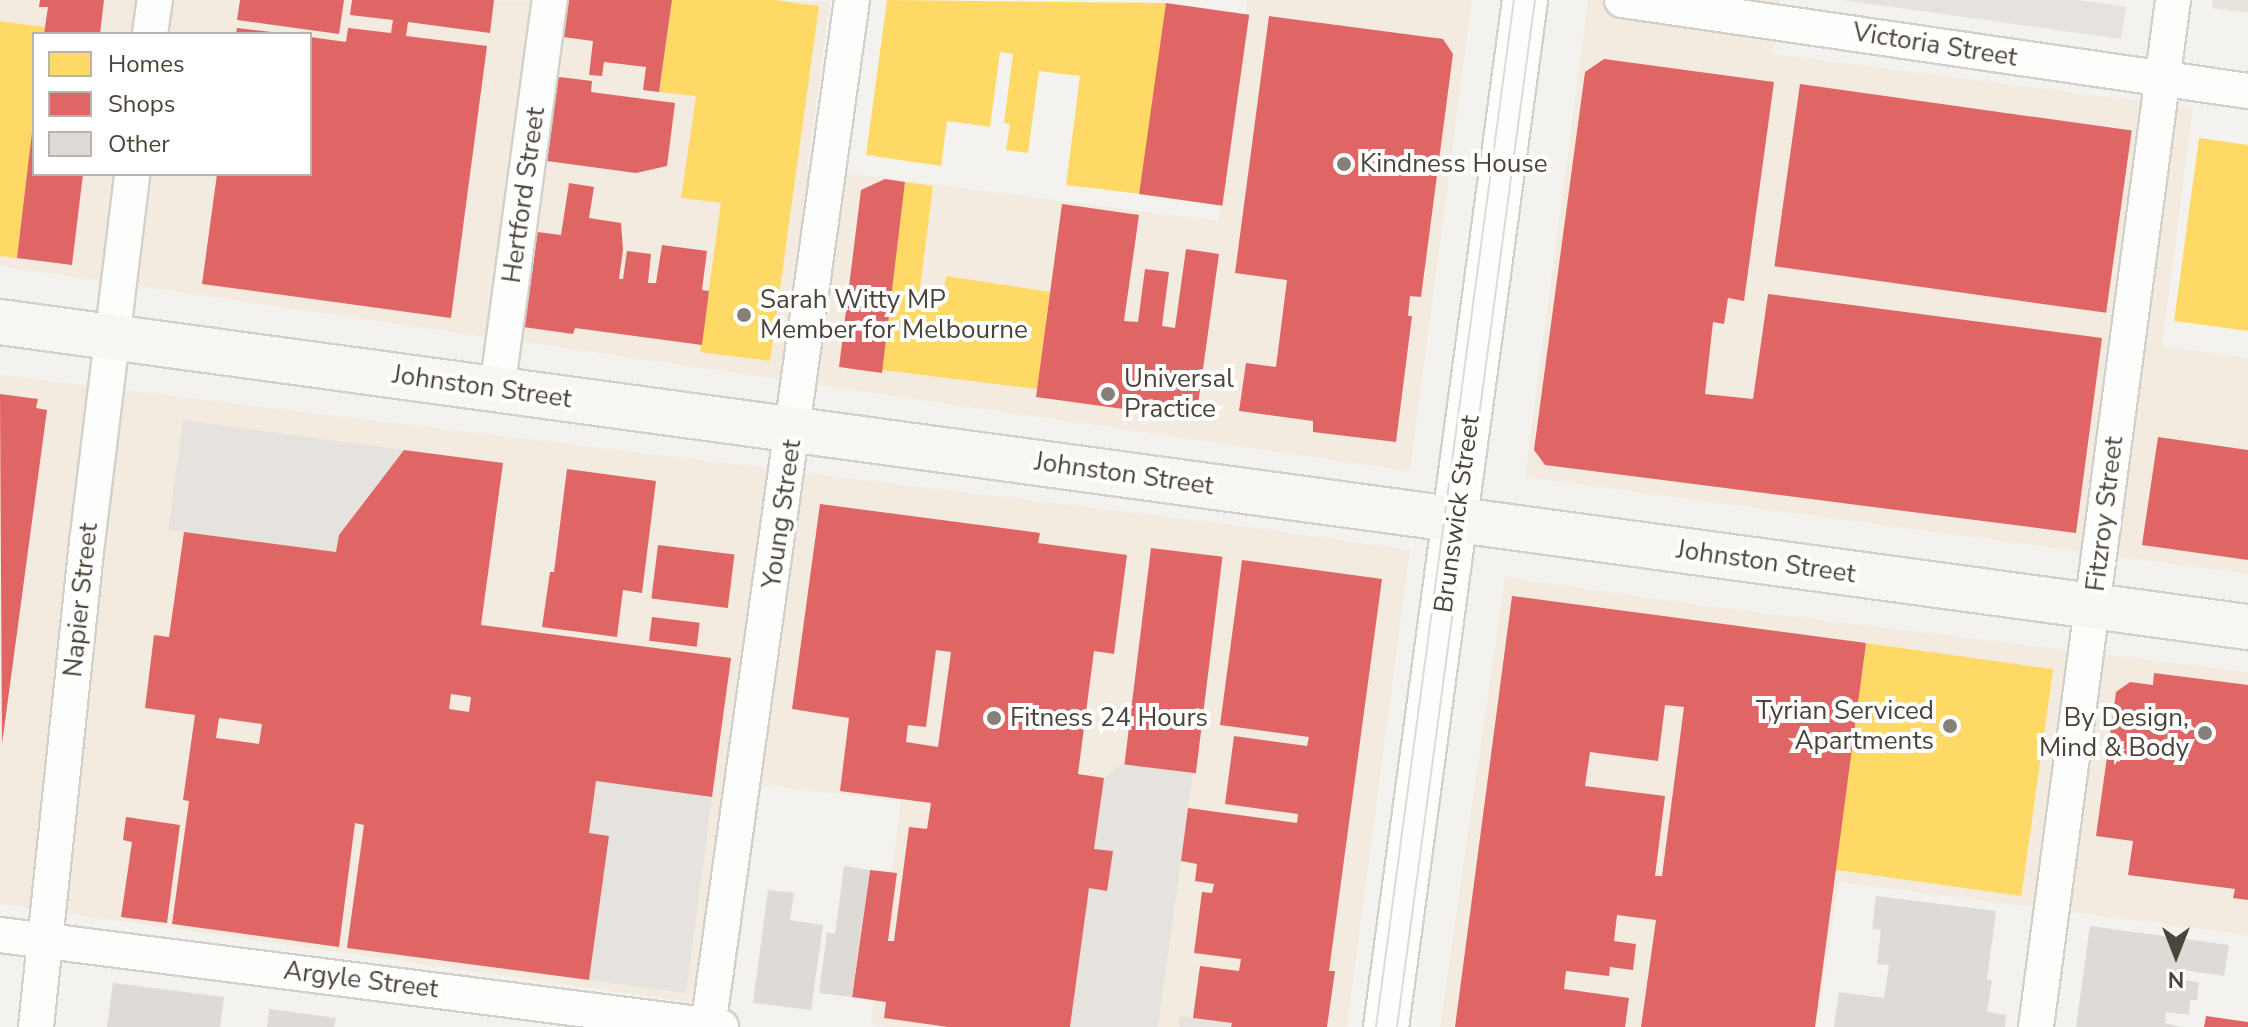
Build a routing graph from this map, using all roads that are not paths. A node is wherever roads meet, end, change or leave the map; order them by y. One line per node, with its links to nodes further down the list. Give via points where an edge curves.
1 (155, 0): 7 (street)
2 (550, 0): 13 (street, Hertford Street)
3 (852, 0): 14 (street, Young Street)
4 (1525, 0): 15 (street, Brunswick Street)
5 (1622, 0): 8 (street, Victoria Street)
6 (2173, 0): 8 (street, Fitzroy Street)
7 (150, 32)
8 (2163, 80): 9 (street, Victoria Street); 16 (street, Fitzroy Street)
9 (2248, 91)
10 (132, 176): 12 (street, Napier Street)
11 (0, 322): 12 (main road, Johnston Street)
12 (111, 338): 13 (main road, Johnston Street); 19 (street, Napier Street)
13 (497, 390): 14 (main road, Johnston Street)
14 (795, 428): 15 (main road, Johnston Street); 20 (street, Young Street)
15 (1456, 520): 16 (main road, Johnston Street); 22 (street, Brunswick Street)
16 (2093, 607): 17 (main road, Johnston Street); 23 (street, Fitzroy Street)
17 (2248, 627)
18 (0, 935): 19 (street, Argyle Street)
19 (47, 941): 20 (street, Argyle Street); 21 (street, Napier Street)
20 (712, 1026)
21 (36, 1027)
22 (1386, 1027)
23 (2036, 1027)

